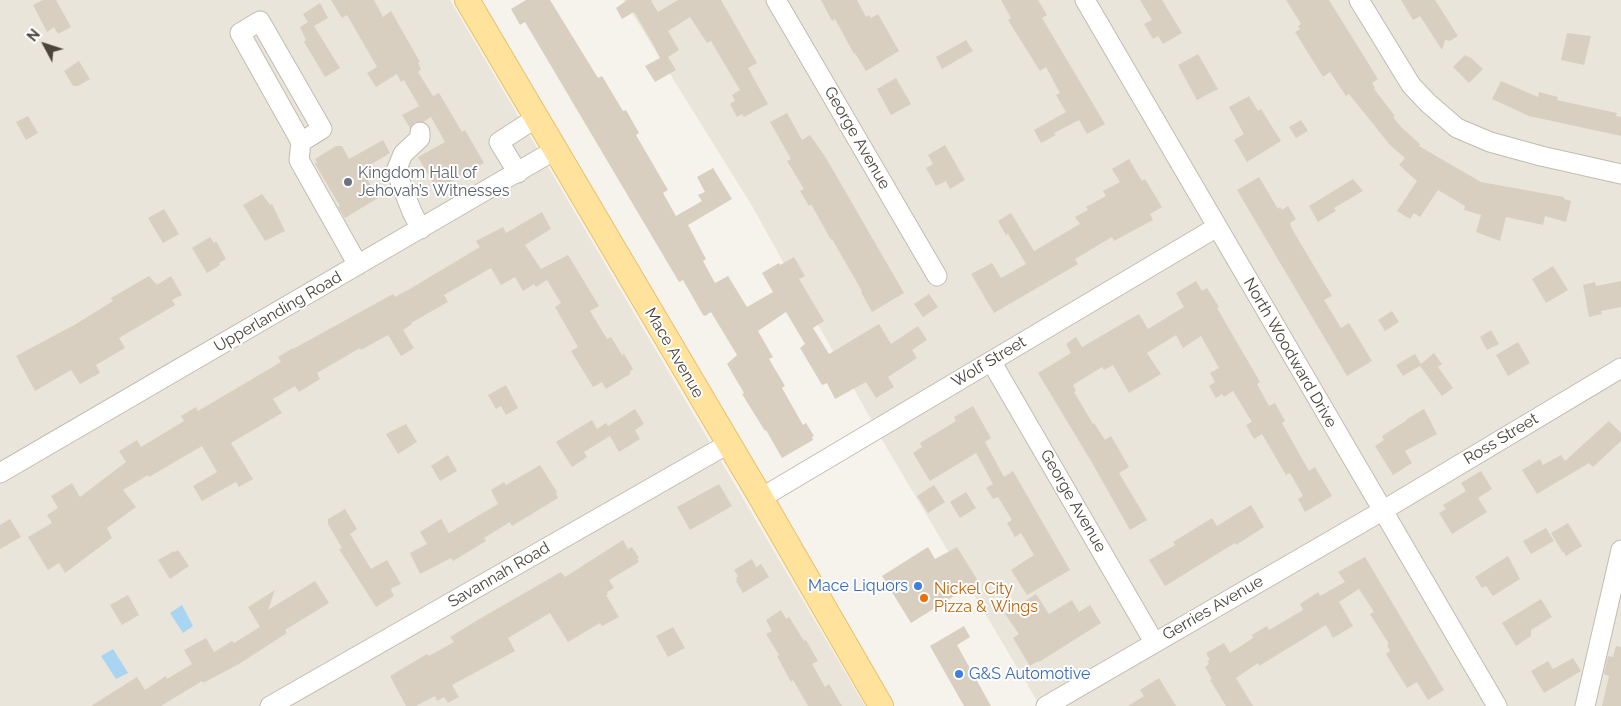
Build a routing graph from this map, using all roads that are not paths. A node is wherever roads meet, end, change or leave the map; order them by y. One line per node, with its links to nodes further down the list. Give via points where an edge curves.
1 (467, 0): 5 (main road, Mace Avenue)
2 (776, 0): 14 (street, George Avenue)
3 (1085, 0): 11 (street, North Woodward Drive)
4 (1359, 0): 10 (street, via 1411,85 1457,128 1490,142)
5 (536, 118): 8 (main road, Mace Avenue); 9 (street, via 499,142)
6 (420, 132): 12 (street, via 420,138 403,154 396,171)
7 (301, 142): 7 (street, via 322,129 260,21 240,33); 13 (street, via 299,160)
8 (555, 150): 9 (street, Upperlanding Road); 17 (main road, Mace Avenue)
9 (518, 173): 12 (street, Upperlanding Road)
10 (1621, 174)
11 (1217, 227): 15 (street, Wolf Street); 20 (street, North Woodward Drive)
12 (421, 230): 13 (street, Upperlanding Road)
13 (358, 265): 18 (street, Upperlanding Road)
14 (937, 276)
15 (991, 361): 19 (street, Wolf Street); 22 (street, George Avenue)
16 (1621, 368): 20 (street, Ross Street)
17 (728, 444): 19 (main road, Mace Avenue); 23 (street, Savannah Road)
18 (0, 473)
19 (761, 498): 24 (main road, Mace Avenue)
20 (1382, 511): 22 (street, Gerries Avenue); 26 (street, North Woodward Drive)
21 (1621, 550): 27 (street)
22 (1154, 642): 25 (street, Gerries Avenue)
23 (270, 706)
24 (881, 706)
25 (1048, 706)
26 (1497, 706)
27 (1585, 706)

